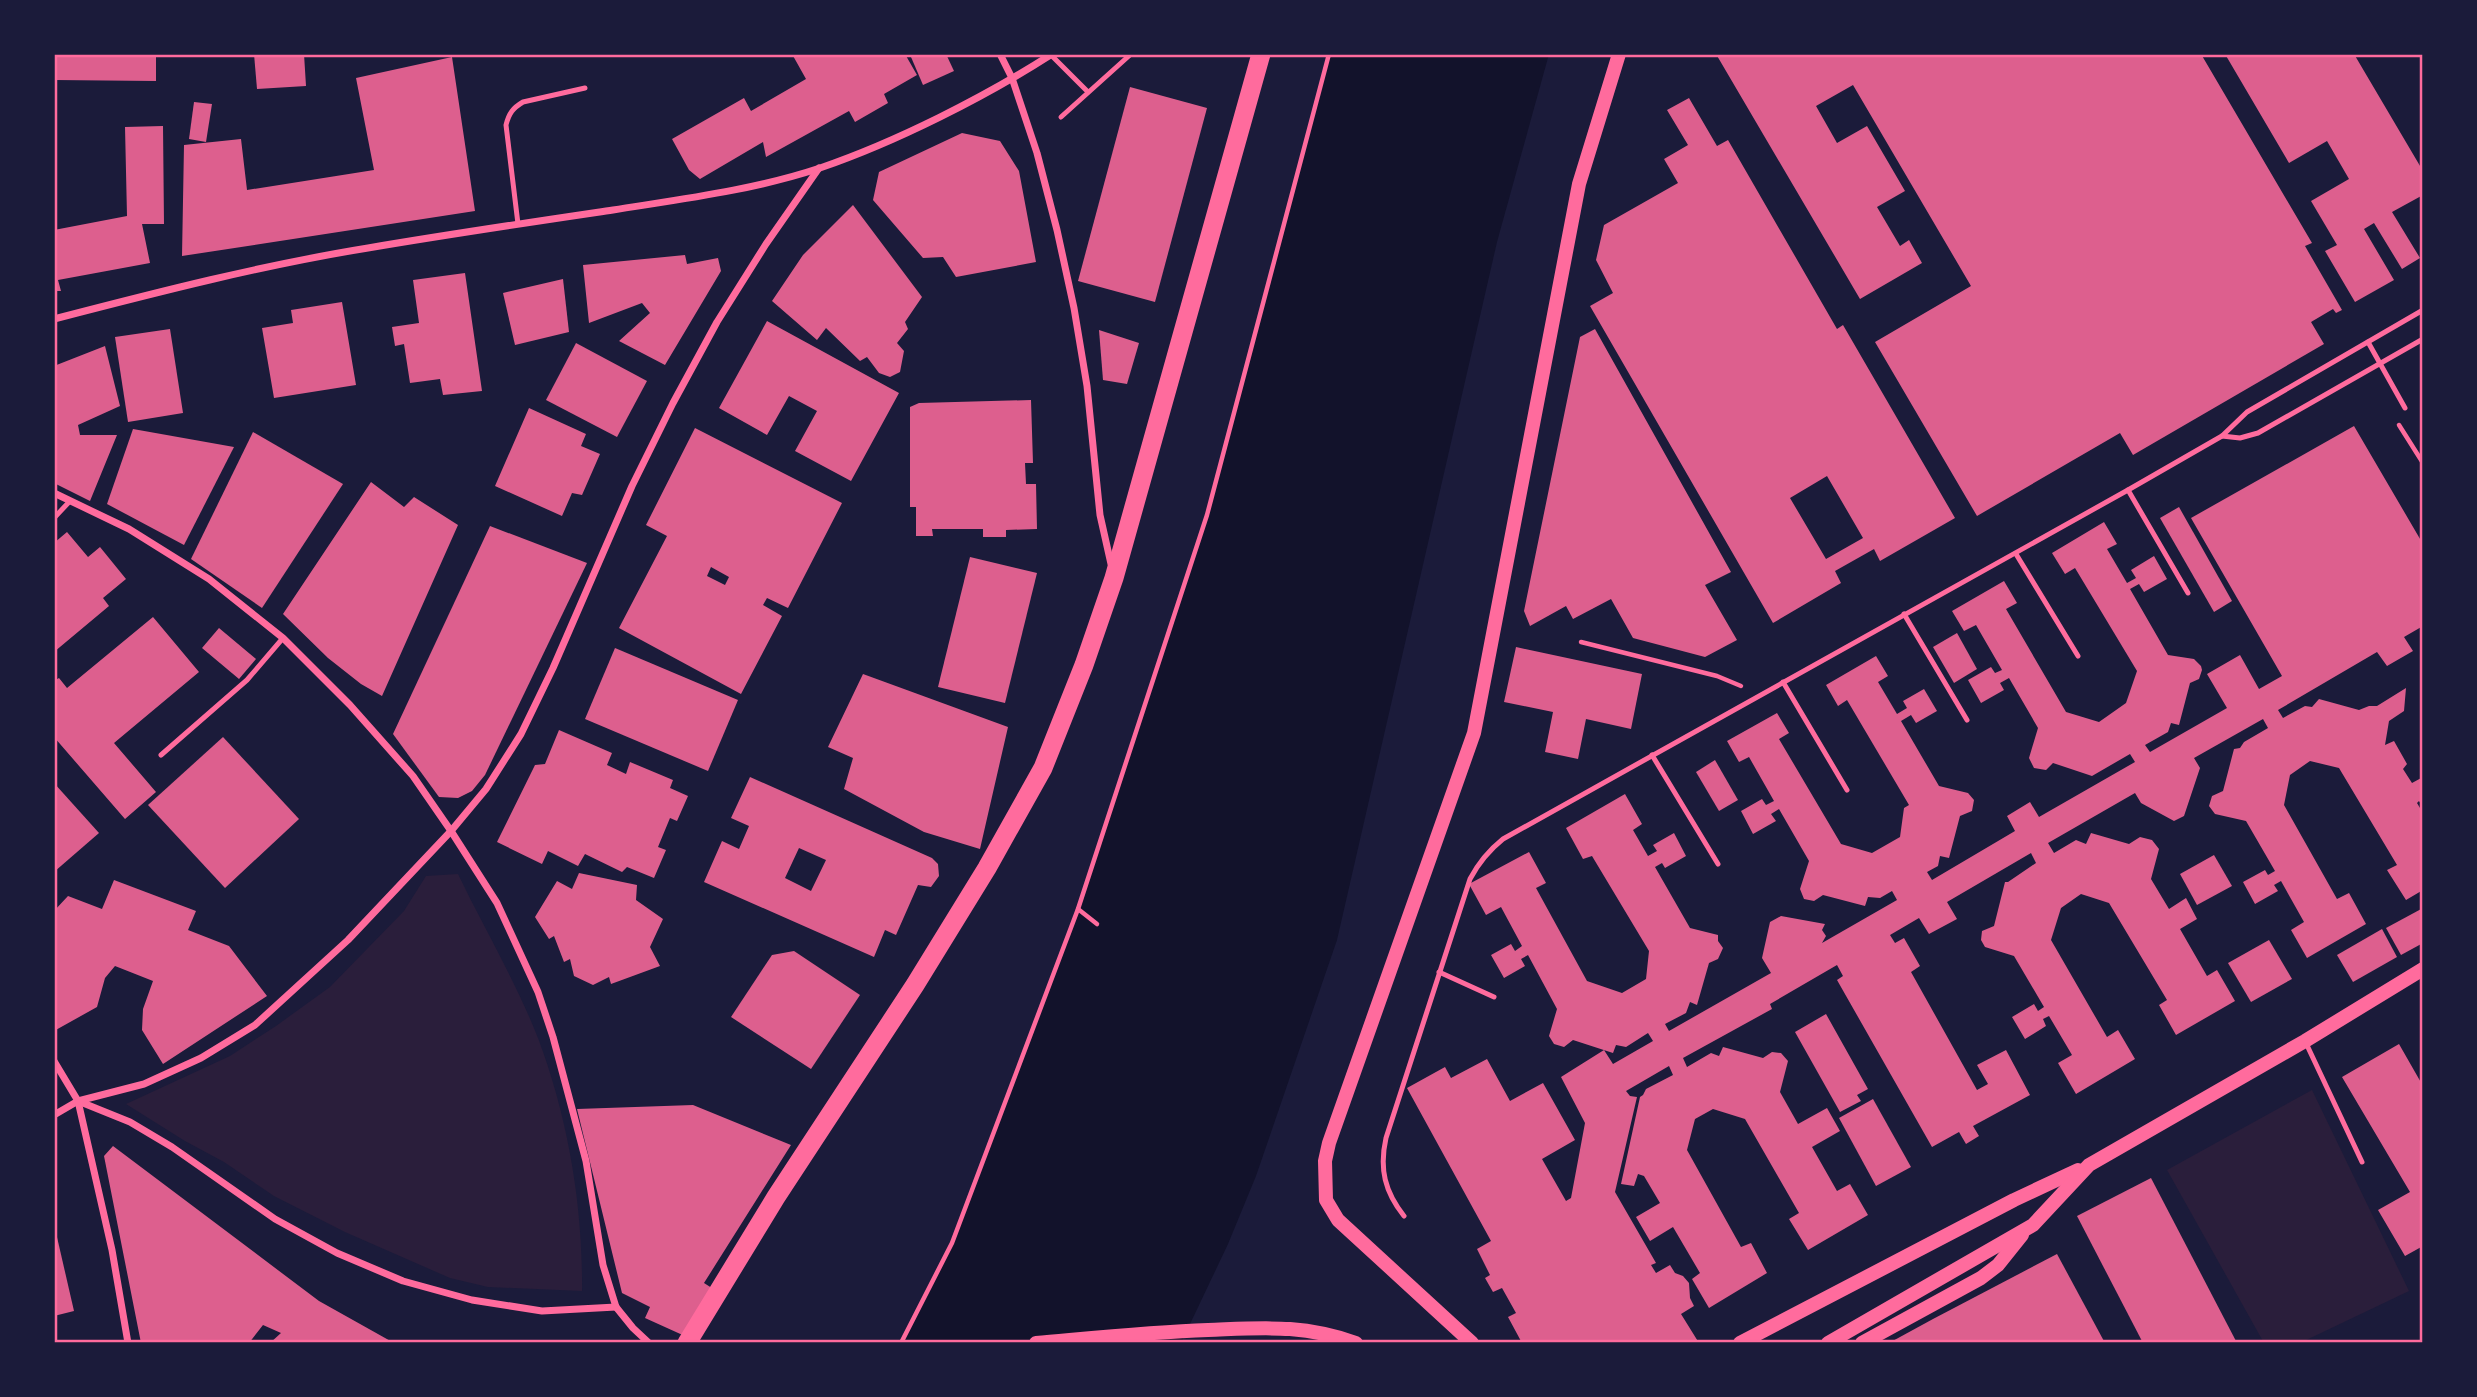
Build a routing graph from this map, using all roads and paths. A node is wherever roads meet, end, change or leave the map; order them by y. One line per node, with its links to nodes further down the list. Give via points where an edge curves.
1 (1000, 54): 7 (street)
2 (1131, 54): 9 (lane)
3 (1261, 54): 25 (highway)
4 (1329, 54): 39 (path, via 1207,515)
5 (1619, 54): 59 (main road, via 1578,184 1474,733 1325,1161 1326,1200 1338,1220)
6 (1051, 55): 7 (street); 9 (lane)
7 (1012, 78): 11 (street, via 880,145); 25 (street, via 1037,153 1074,308 1100,515)
8 (585, 88): 12 (lane, via 523,102 509,114 506,125)
9 (1088, 92): 10 (lane)
10 (1061, 117)
11 (819, 168): 12 (street, via 684,199); 37 (street, via 711,334 632,486 521,734)
12 (518, 224): 14 (street, via 351,251)
13 (2423, 310): 16 (lane)
14 (54, 319)
15 (2423, 339): 17 (lane)
16 (2368, 342): 17 (lane); 19 (lane, via 2247,412)
17 (2380, 364): 18 (lane); 19 (lane, via 2258,433 2240,438)
18 (2405, 408)
19 (2221, 436): 20 (lane)
20 (2128, 490): 24 (lane); 26 (lane)
21 (54, 493): 22 (street)
22 (70, 501): 23 (lane); 28 (street, via 129,529 209,579)
23 (54, 518)
24 (2016, 554): 27 (lane); 30 (lane)
25 (1114, 578): 55 (highway, via 1037,779 915,985)
26 (2188, 593)
27 (1904, 614): 31 (lane); 33 (lane)
28 (283, 638): 34 (lane, via 247,680); 37 (street, via 413,776)
29 (1581, 642): 32 (path, via 1717,676)
30 (2078, 656)
31 (1783, 682): 32 (lane); 36 (lane)
32 (1757, 696): 35 (lane)
33 (1967, 720)
34 (160, 755)
35 (1652, 755): 38 (lane); 41 (lane, via 1489,850 1470,878)
36 (1847, 790)
37 (452, 831): 46 (street, via 348,940 254,1025 201,1058 144,1084); 52 (street, via 497,903 554,1037)
38 (1718, 864)
39 (1077, 909): 40 (path); 56 (path, via 953,1243)
40 (1097, 924)
41 (1439, 972): 43 (lane); 50 (lane, via 1382,1154 1386,1188)
42 (2421, 975): 44 (main road)
43 (1494, 997)
44 (2305, 1041): 48 (lane); 49 (main road)
45 (54, 1061): 46 (street)
46 (78, 1101): 47 (street); 52 (street, via 130,1122 172,1147 275,1219 337,1253 403,1280 472,1300 542,1311); 53 (street)
47 (54, 1115)
48 (2362, 1162)
49 (2089, 1165): 51 (main road); 60 (main road)
50 (1404, 1216)
51 (2025, 1231): 61 (main road); 62 (main road, via 1981,1278)
52 (616, 1307): 54 (street)
53 (128, 1343)
54 (649, 1343)
55 (687, 1343)
56 (901, 1343)
57 (1036, 1343): 58 (main road, via 1146,1333 1299,1328)
58 (1356, 1343)
59 (1472, 1343)
60 (1740, 1343)
61 (1828, 1343)
62 (1862, 1343)

